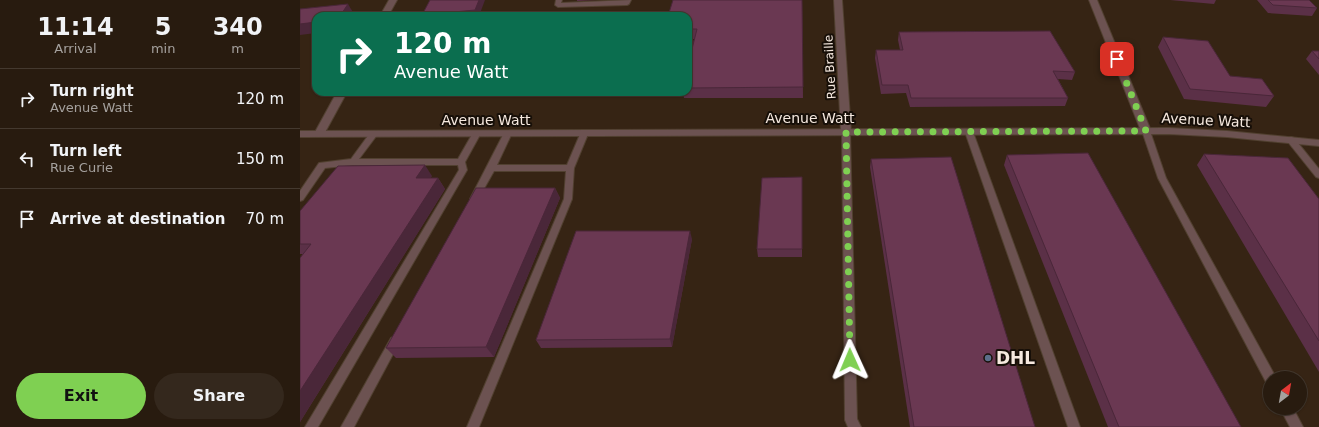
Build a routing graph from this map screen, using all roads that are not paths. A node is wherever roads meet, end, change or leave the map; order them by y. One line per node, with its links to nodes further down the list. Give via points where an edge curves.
1 (393, 0): 6 (street)
2 (559, 0): 3 (lane, via 558,5 627,3)
3 (628, 0)
4 (838, 0): 9 (street, Rue Braille)
5 (1093, 0): 8 (street)
6 (386, 12)
7 (340, 96): 13 (street)
8 (1146, 131): 10 (street, Avenue Watt); 17 (street, Avenue Watt, via 1200,132); 27 (lane, via 1162,178)
9 (846, 132): 10 (street, Avenue Watt); 15 (street, Avenue Watt); 32 (lane, via 851,420)
10 (968, 132): 33 (lane)
11 (508, 133): 14 (street, Avenue Watt); 15 (street, Avenue Watt); 21 (lane)
12 (300, 134): 13 (street, Avenue Watt)
13 (318, 134): 16 (street, Avenue Watt)
14 (477, 134): 16 (street, Avenue Watt); 20 (lane)
15 (584, 134): 22 (lane)
16 (373, 135): 19 (lane)
17 (1291, 140): 18 (street, Avenue Watt); 23 (lane)
18 (1319, 143)
19 (353, 162): 20 (lane); 24 (lane, via 322,165)
20 (461, 162): 29 (lane, via 463,170)
21 (491, 168): 22 (lane); 25 (lane)
22 (570, 168): 31 (lane, via 568,200)
23 (1319, 175)
24 (300, 198)
25 (468, 209)
26 (400, 332): 30 (lane)
27 (1266, 371)
28 (1290, 415): 34 (lane)
29 (311, 427)
30 (347, 427)
31 (473, 427)
32 (855, 427)
33 (1074, 427)
34 (1296, 427)

